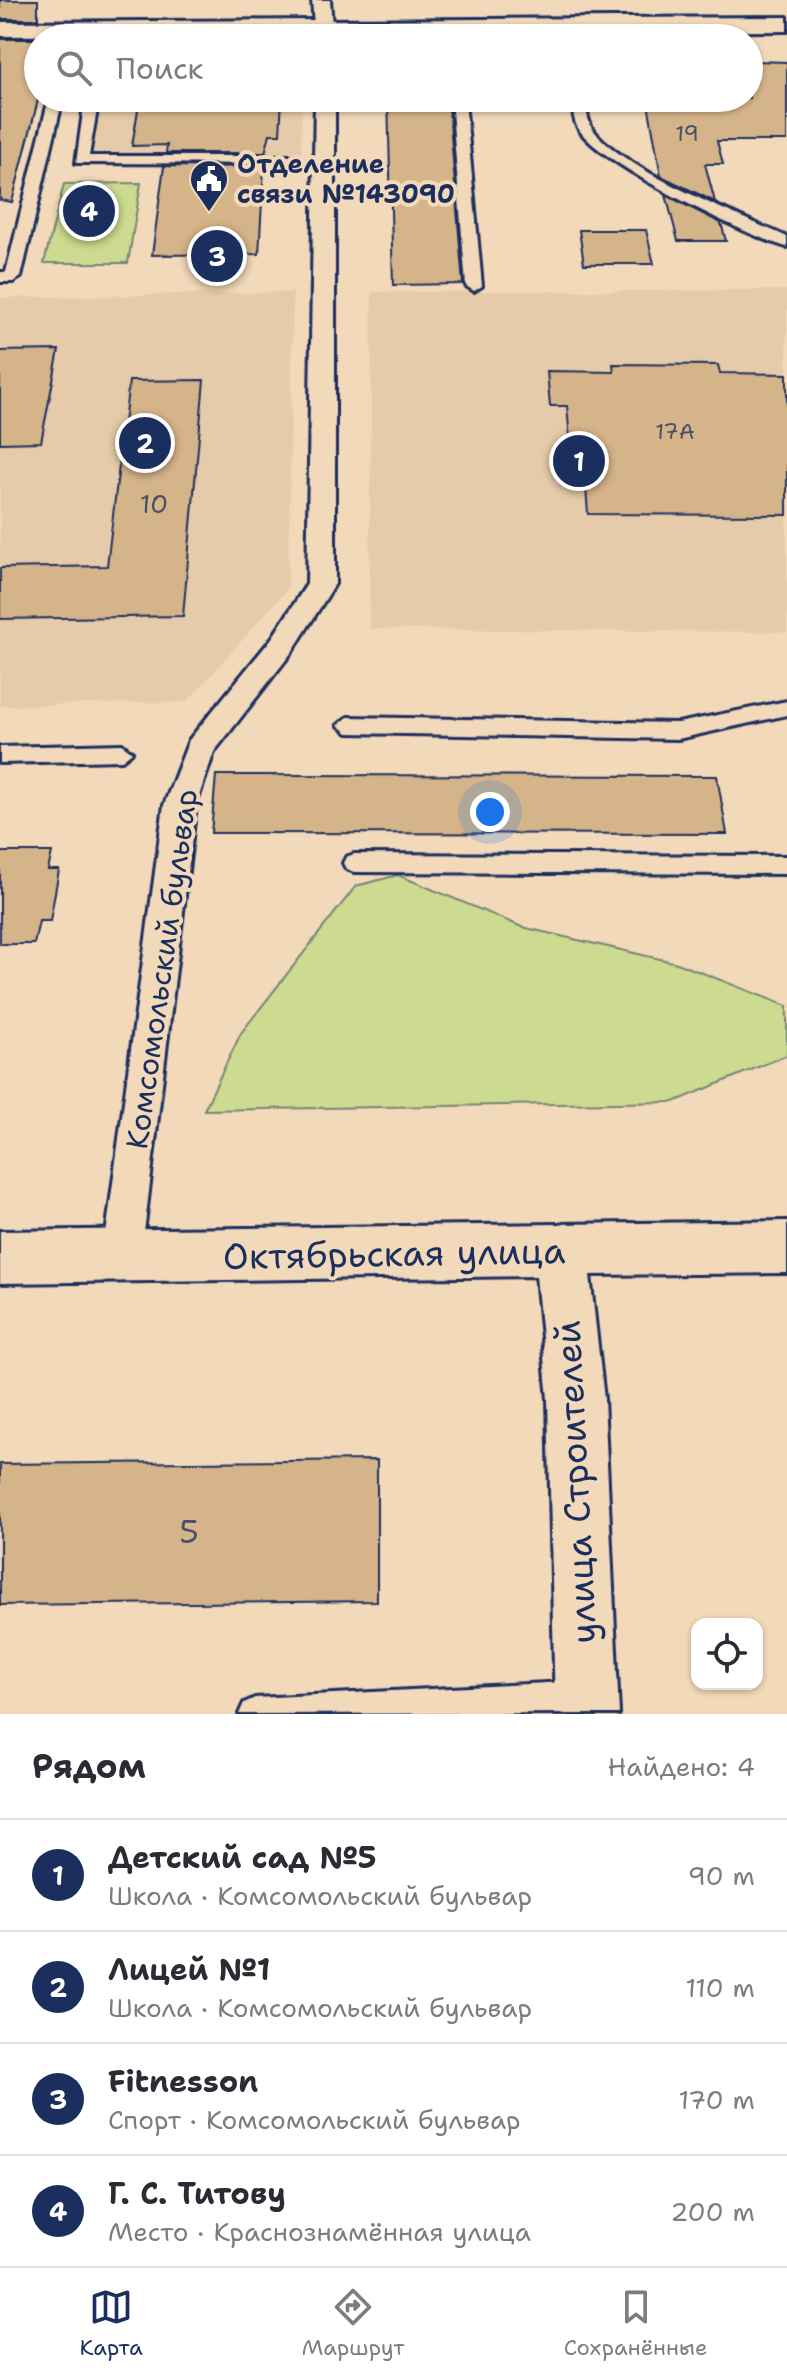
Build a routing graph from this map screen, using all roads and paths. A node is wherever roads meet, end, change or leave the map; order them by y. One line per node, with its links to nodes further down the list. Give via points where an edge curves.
1 (321, 0): 2 (street)
2 (322, 24)
3 (787, 24): 4 (street)
4 (763, 25)
5 (0, 29): 6 (street)
6 (24, 30)
7 (53, 112): 14 (lane, via 13,277)
8 (90, 112): 12 (lane, via 81,160)
9 (325, 112): 25 (street, Комсомольский бульвар, via 321,584 282,645 200,748 180,805)
10 (459, 112): 15 (lane)
11 (582, 112): 13 (lane, via 586,128 620,158)
12 (295, 160)
13 (787, 243)
14 (0, 277)
15 (474, 286)
16 (787, 708): 17 (lane, via 678,731)
17 (348, 725)
18 (122, 752): 19 (lane)
19 (0, 755)
20 (354, 863): 21 (lane)
21 (787, 865)
22 (787, 1247): 23 (street, Октябрьская улица)
23 (560, 1250): 25 (street, Октябрьская улица); 26 (street, улица Строителей, via 576,1399)
24 (0, 1257): 25 (street, Октябрьская улица)
25 (122, 1257)
26 (587, 1706): 27 (lane)
27 (255, 1714)

